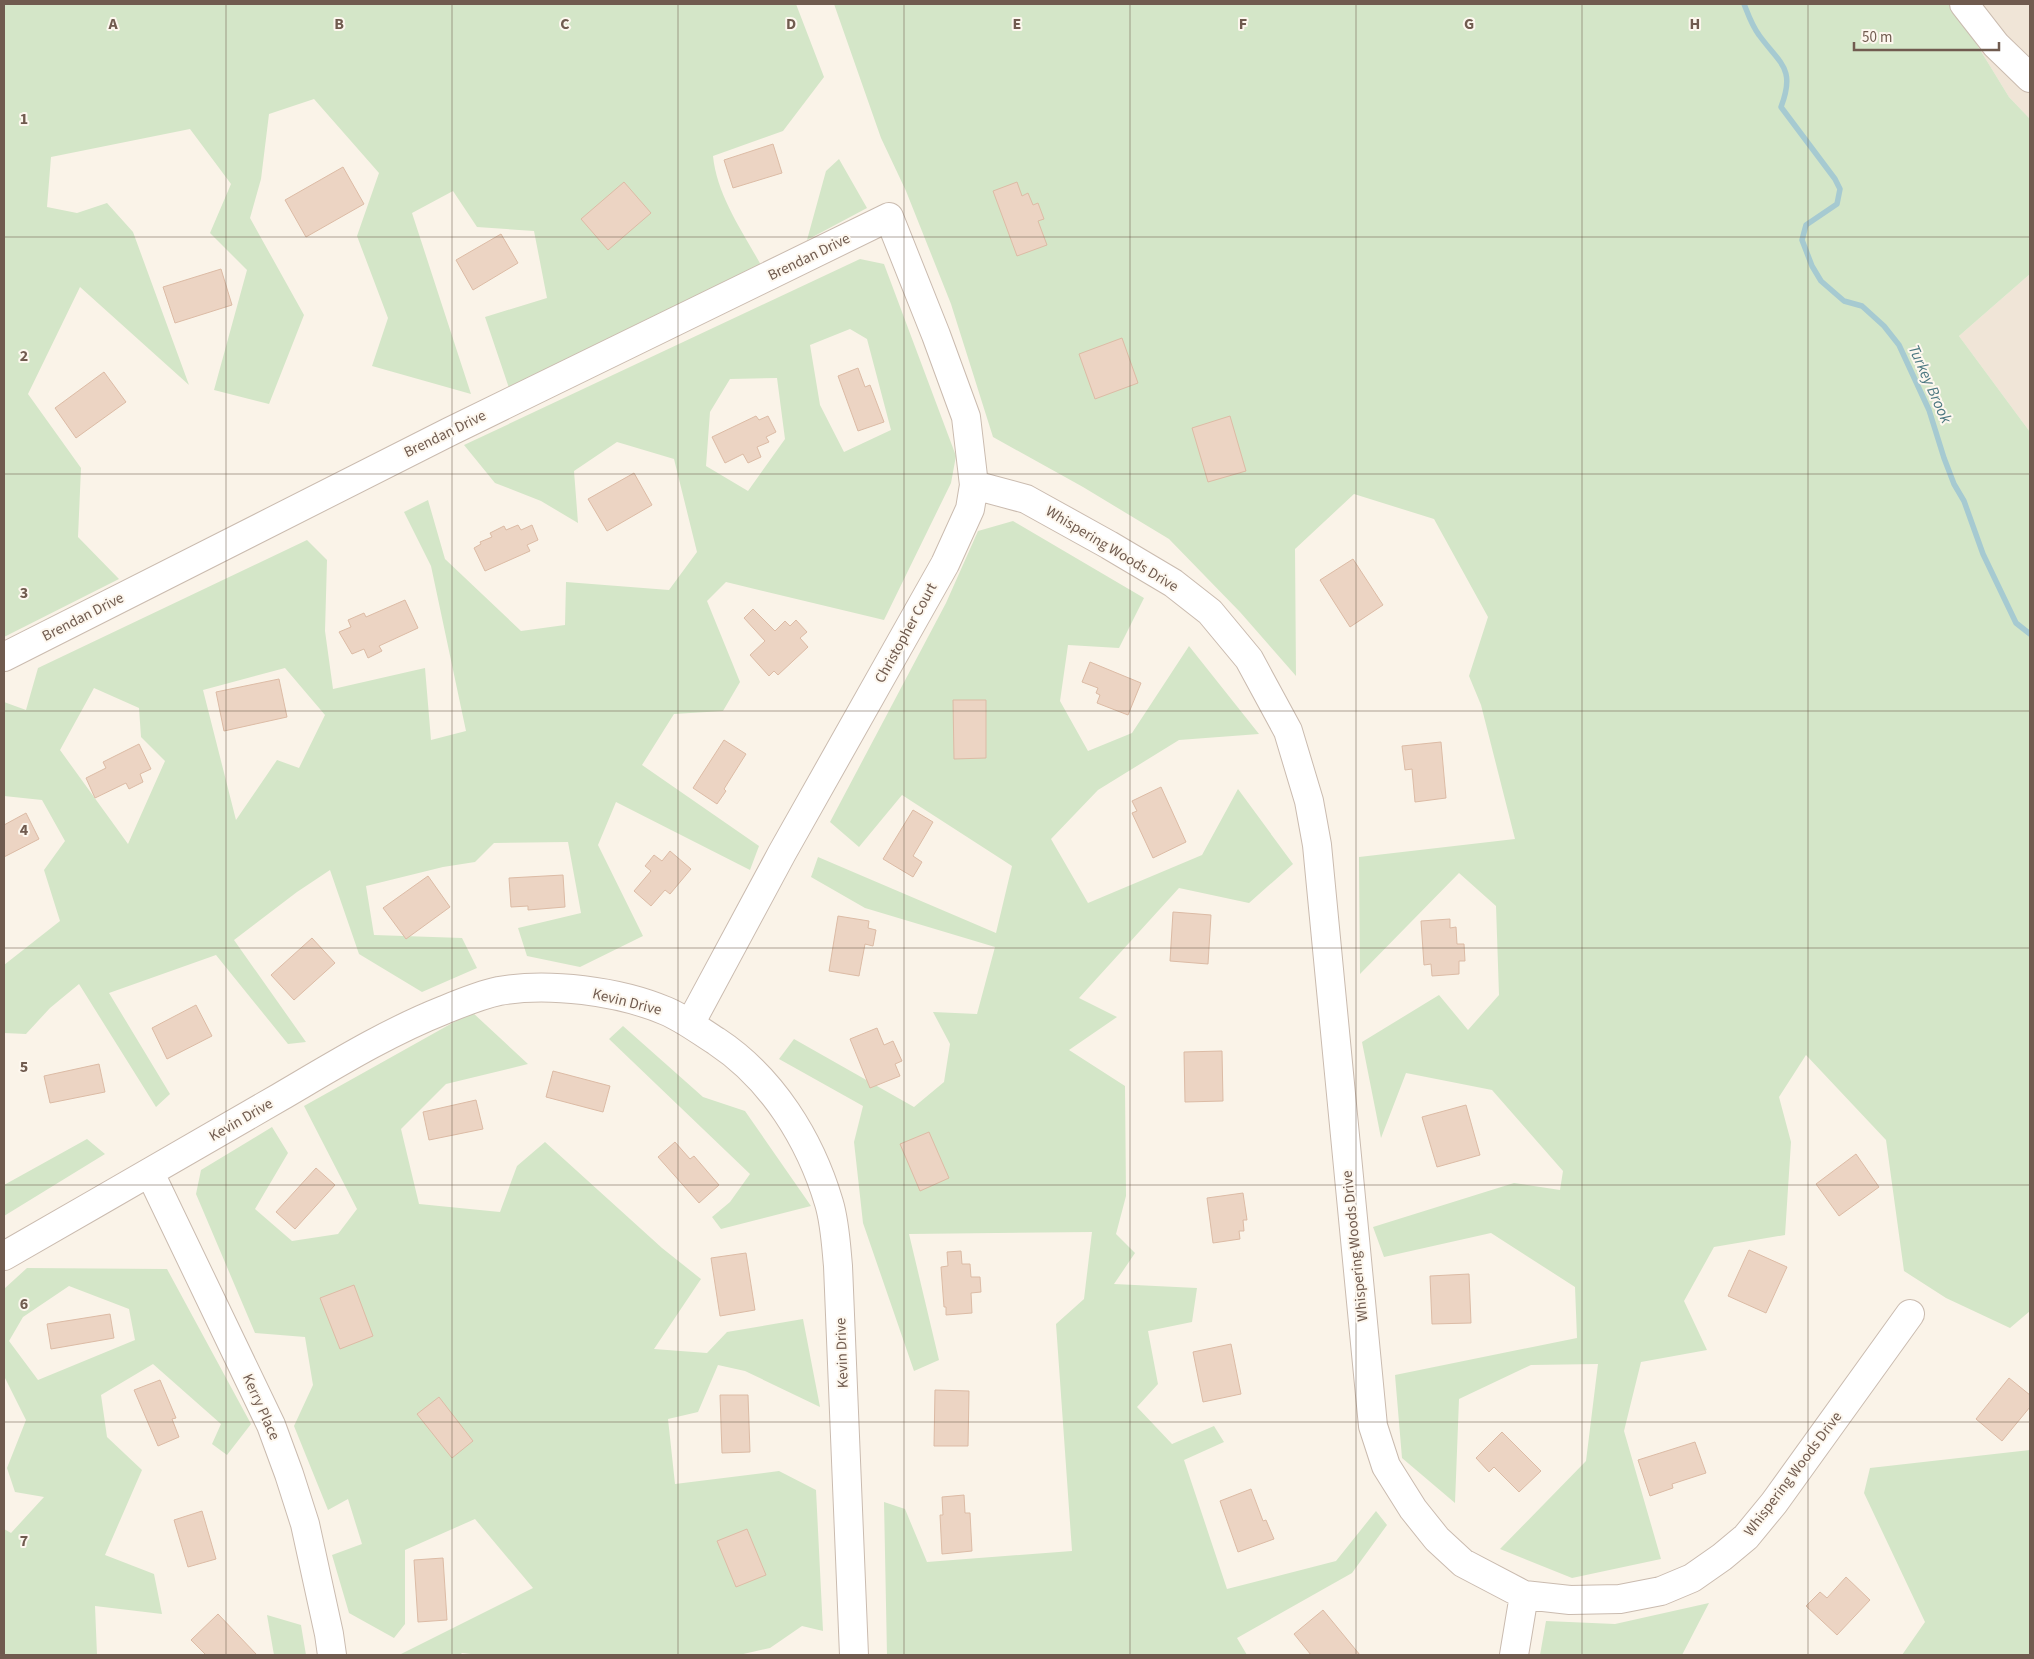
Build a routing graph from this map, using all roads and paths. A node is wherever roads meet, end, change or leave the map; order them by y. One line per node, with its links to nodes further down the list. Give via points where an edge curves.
1 (1964, 4): 2 (street, via 1996,45)
2 (2030, 78)
3 (889, 218): 4 (street, Christopher Court, via 966,417); 5 (street, Brendan Drive, via 450,432)
4 (974, 486): 6 (street, Christopher Court, via 970,509 945,564); 10 (street, Whispering Woods Drive, via 1026,499 1109,544 1173,584 1210,612 1249,659 1288,731 1309,801 1317,845 1374,1426 1386,1466 1437,1539 1463,1563)
5 (4, 657)
6 (690, 1024): 7 (street, Kevin Drive, via 666,1011 624,998 574,989 498,992 465,1001 416,1022 336,1064); 12 (street, Kevin Drive, via 732,1052 791,1117 807,1144 830,1204 838,1266)
7 (150, 1173): 8 (street, Kevin Drive); 11 (street, Kerry Place, via 271,1425 290,1474 305,1524)
8 (4, 1256)
9 (1910, 1314): 10 (street, Whispering Woods Drive, via 1774,1503 1746,1537 1722,1557 1692,1578 1661,1591 1620,1598 1570,1600)
10 (1524, 1595): 13 (street)
11 (332, 1655)
12 (854, 1655)
13 (1514, 1655)

